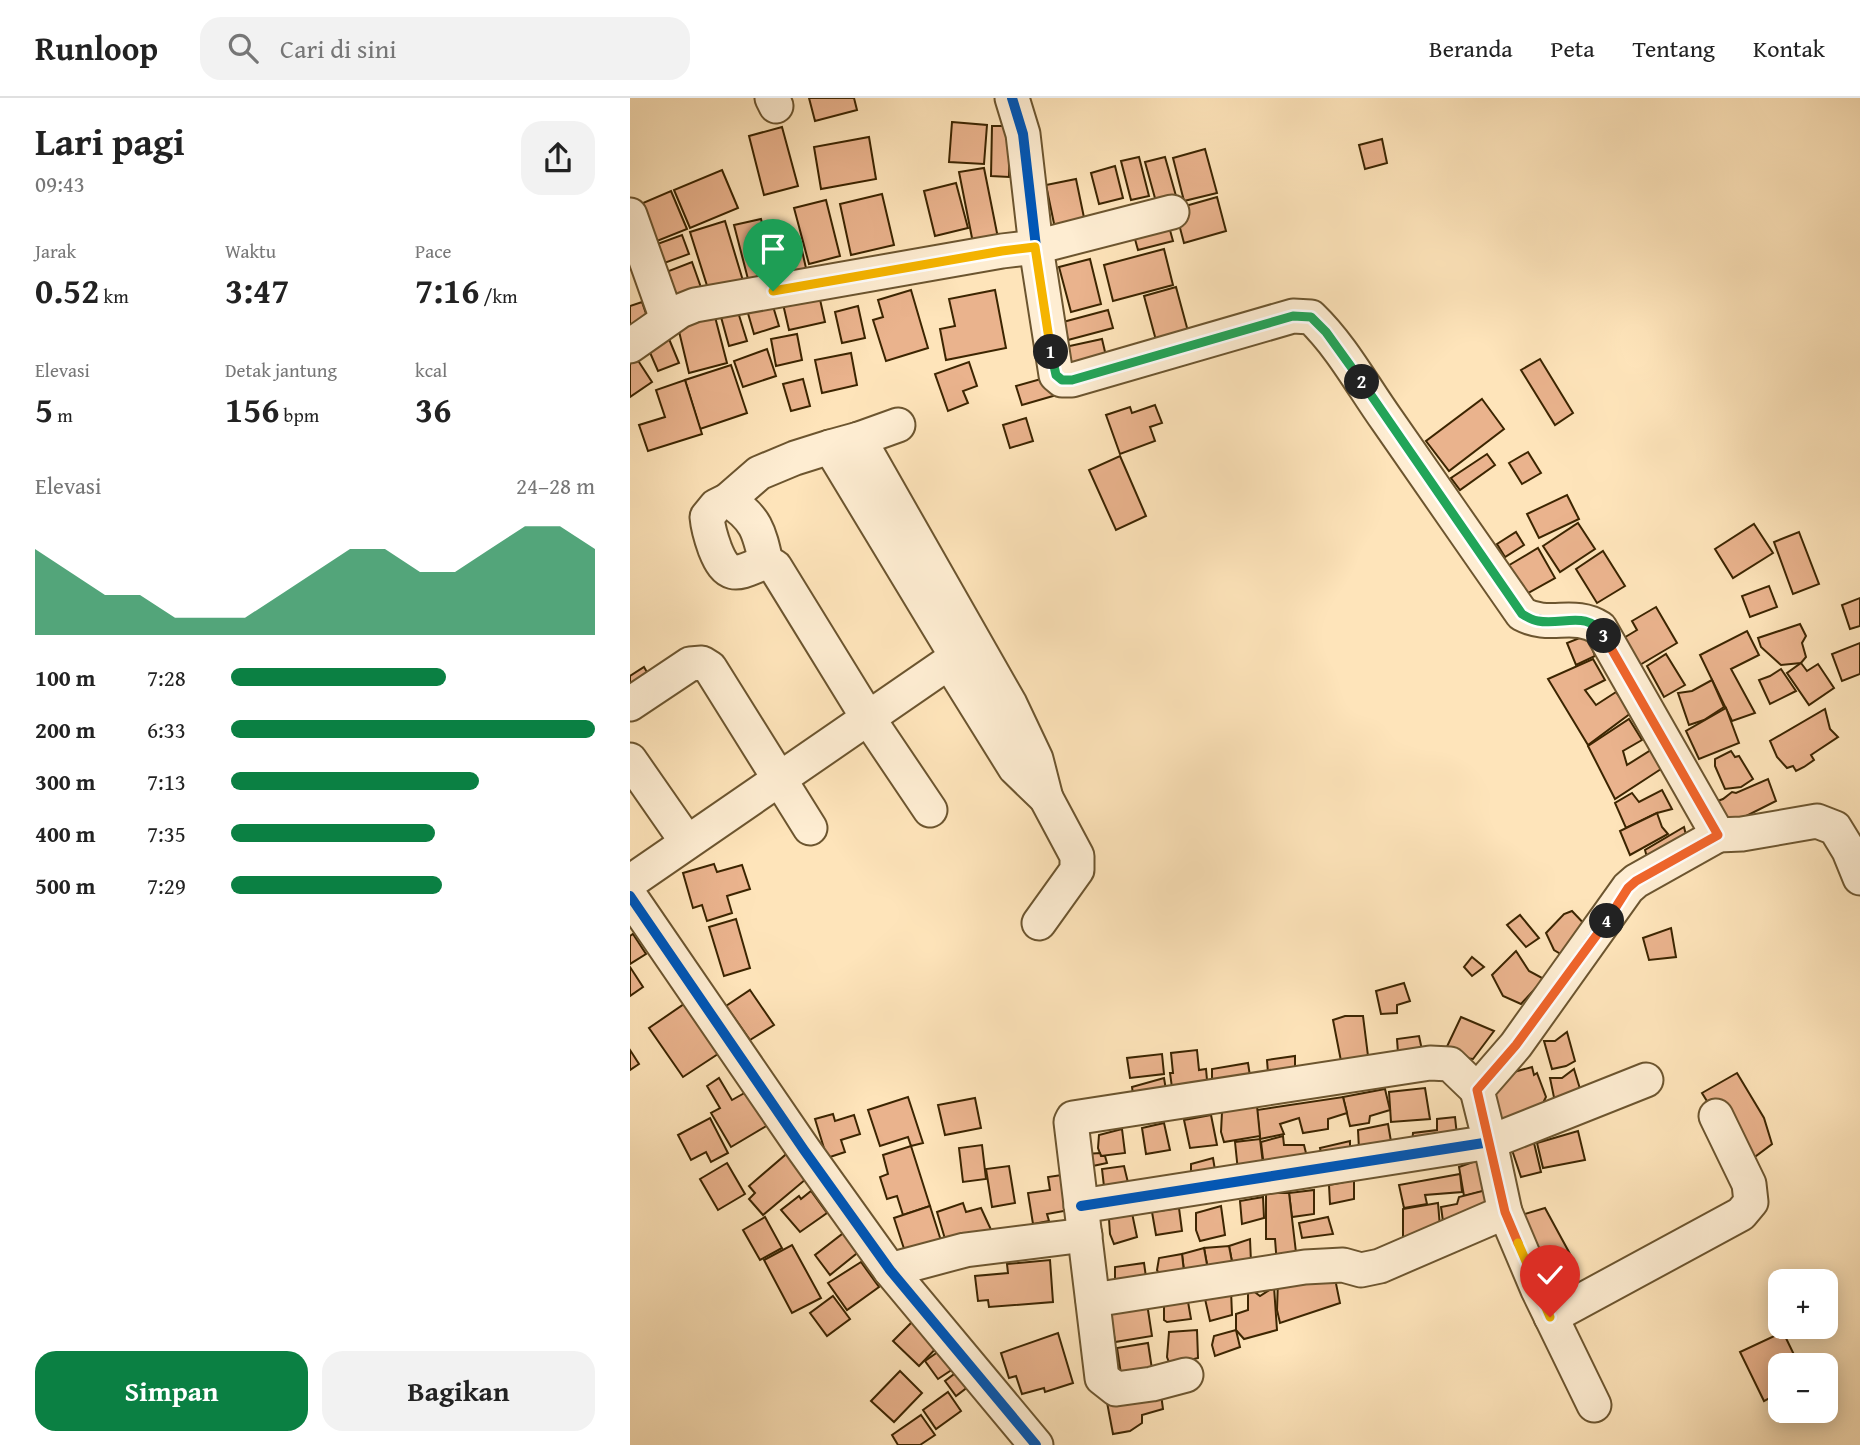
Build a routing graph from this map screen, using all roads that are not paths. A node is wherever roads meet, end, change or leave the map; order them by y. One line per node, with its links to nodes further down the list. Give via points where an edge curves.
1 (1012, 98): 4 (street, via 1023,134)
2 (1172, 212): 4 (street)
3 (630, 215): 5 (street)
4 (1035, 247): 5 (street, via 695,305); 18 (street, via 1052,360 1062,380 1293,316 1311,317 1349,362 1522,614 1535,621 1588,620 1600,628)
5 (667, 319): 6 (street)
6 (630, 346)
7 (898, 425): 8 (street)
8 (845, 443): 9 (street, via 759,473); 11 (street)
9 (729, 500): 10 (street, via 747,512 760,535); 10 (street, via 707,517 722,566 738,572)
10 (766, 562): 13 (street, via 784,579)
11 (961, 654): 13 (street); 23 (street, via 1010,704 1036,759 1046,798 1077,856 1077,870)
12 (630, 704): 15 (street, via 690,664 702,663 710,668)
13 (868, 718): 15 (street); 16 (street)
14 (630, 760): 19 (street)
15 (778, 780): 17 (street); 19 (street)
16 (930, 810)
17 (810, 828)
18 (1718, 835): 20 (street, via 1817,821 1835,828); 25 (street, via 1628,888 1516,1045)
19 (687, 842): 21 (street)
20 (1860, 878)
21 (630, 882)
22 (630, 895): 30 (street)
23 (1039, 923)
24 (1646, 1080): 27 (street)
25 (1477, 1090): 27 (street); 29 (street, via 1450,1064 1430,1063 1077,1116 1071,1122)
26 (1716, 1116): 32 (street, via 1749,1184 1751,1202 1741,1214)
27 (1490, 1142): 28 (street); 29 (street)
28 (1505, 1212): 31 (street, via 1380,1266 1361,1270 1343,1265 1305,1267); 32 (street)
29 (1083, 1221): 30 (street); 31 (street)
30 (890, 1270): 35 (street)
31 (1093, 1300): 33 (street, via 1099,1367 1107,1384 1116,1389)
32 (1550, 1317): 34 (street)
33 (1186, 1376)
34 (1594, 1405)
35 (1036, 1445)

